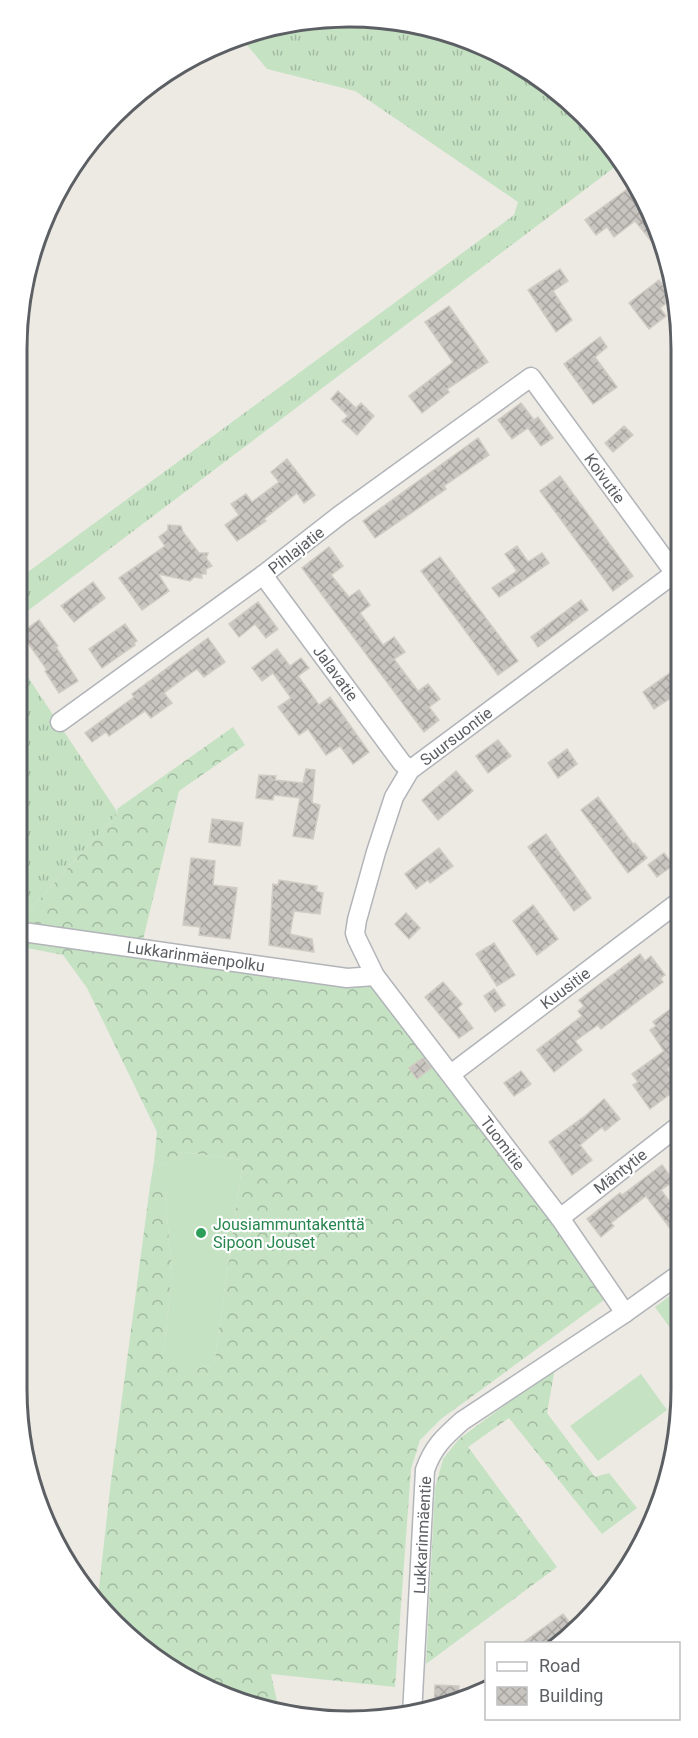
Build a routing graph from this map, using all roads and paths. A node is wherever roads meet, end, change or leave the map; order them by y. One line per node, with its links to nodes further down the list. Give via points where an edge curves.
1 (531, 377): 2 (street, Koivutie); 3 (street, Pihlajatie)
2 (671, 565)
3 (263, 575): 5 (street, Pihlajatie); 6 (street, Jalavatie)
4 (671, 579): 6 (street, Suursuontie)
5 (60, 722)
6 (410, 770): 9 (street, Suursuontie, via 394,797 357,916 355,933)
7 (671, 908): 10 (street, Kuusitie)
8 (27, 933): 9 (street, Lukkarinmäenpolku, via 347,978)
9 (375, 976): 10 (street, Tuomitie)
10 (450, 1074): 12 (street, Tuomitie)
11 (671, 1132): 12 (street, Mäntytie)
12 (560, 1218): 14 (street, Tuomitie)
13 (671, 1280): 14 (street, Lukkarinmäentie)
14 (626, 1313): 15 (street, Lukkarinmäentie, via 462,1421 430,1454 424,1470)
15 (412, 1705)

